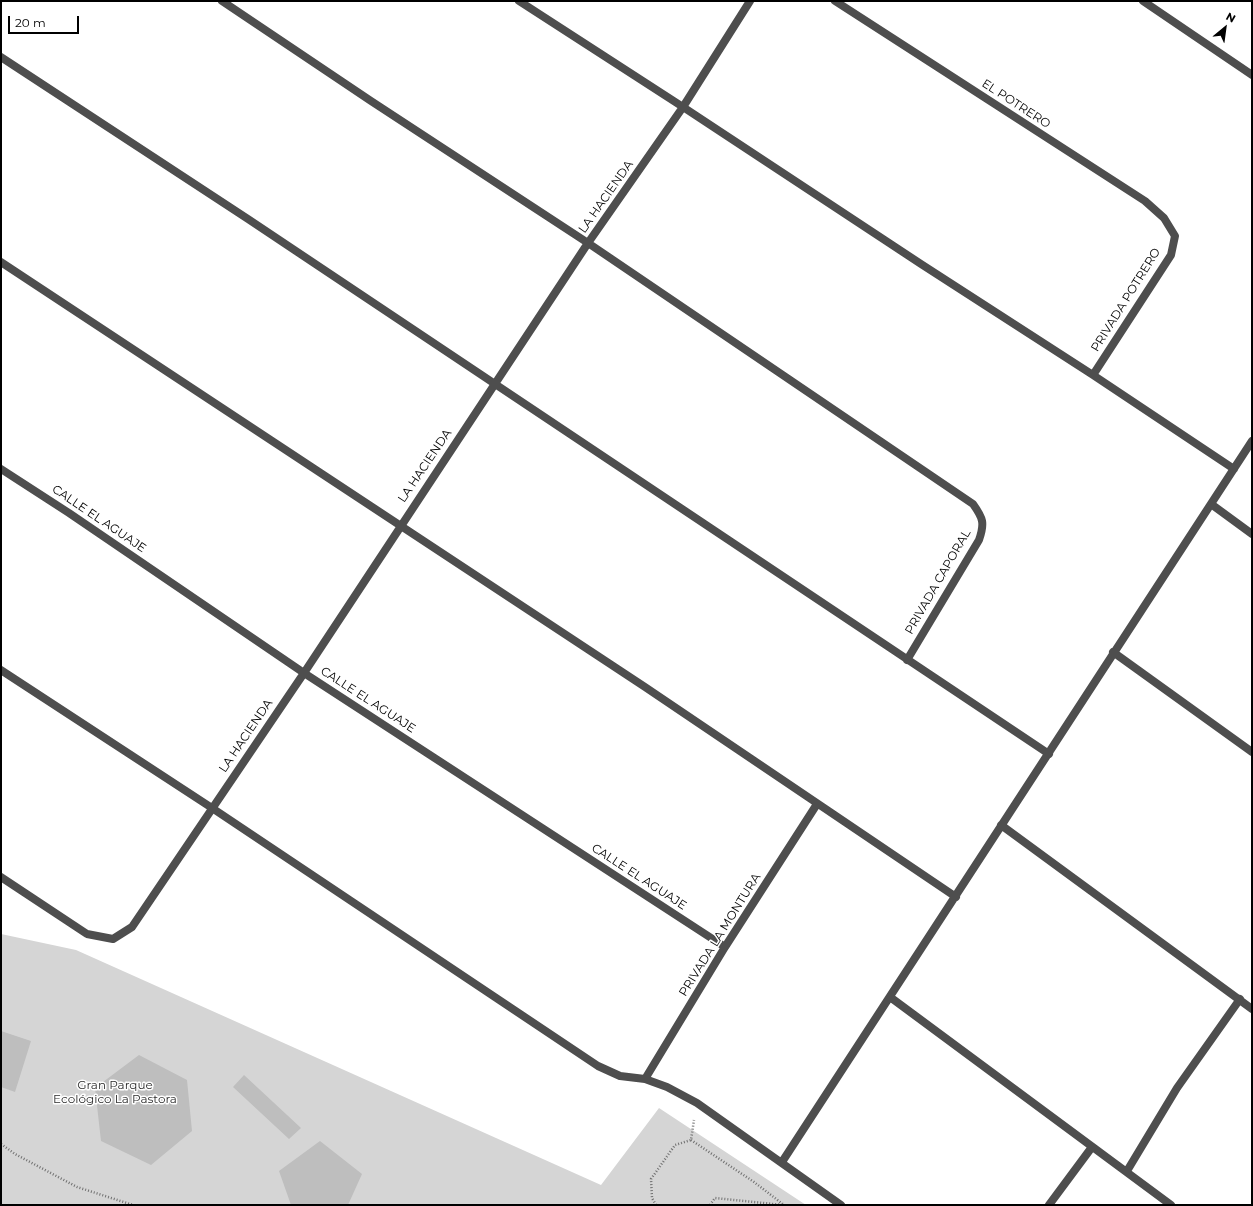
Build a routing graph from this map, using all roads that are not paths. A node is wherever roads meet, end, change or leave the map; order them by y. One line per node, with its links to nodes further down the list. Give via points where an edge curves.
1 (222, 1): 10 (street)
2 (519, 1): 8 (street)
3 (750, 1): 8 (street, LA HACIENDA)
4 (835, 1): 9 (street, EL POTRERO, via 1145,201 1164,218)
5 (1143, 1): 7 (street)
6 (1, 57): 13 (street)
7 (1252, 75)
8 (683, 107): 10 (street, LA HACIENDA); 12 (street)
9 (1175, 236): 12 (street, PRIVADA POTRERO, via 1171,255)
10 (588, 243): 13 (street, LA HACIENDA); 21 (street, PRIVADA CAPORAL, via 973,504 982,515 983,528 978,540)
11 (1, 262): 18 (street)
12 (1093, 375): 16 (street)
13 (494, 384): 18 (street, LA HACIENDA); 21 (street)
14 (1252, 442): 16 (street)
15 (1, 469): 23 (street, CALLE EL AGUAJE)
16 (1234, 469): 17 (street)
17 (1211, 504): 19 (street); 20 (street)
18 (400, 526): 23 (street, LA HACIENDA); 26 (street)
19 (1252, 534)
20 (1113, 652): 24 (street); 25 (street)
21 (907, 660): 25 (street)
22 (1, 670): 27 (street)
23 (304, 673): 27 (street, LA HACIENDA); 31 (street, CALLE EL AGUAJE)
24 (1252, 752)
25 (1049, 754): 28 (street)
26 (817, 804): 30 (street); 31 (street, PRIVADA LA MONTURA)
27 (212, 808): 29 (street, LA HACIENDA, via 132,927 113,939 87,934); 35 (street, via 598,1066 620,1076)
28 (1001, 826): 30 (street); 33 (street)
29 (1, 877)
30 (956, 897): 32 (street)
31 (725, 947): 35 (street, PRIVADA LA MONTURA)
32 (890, 997): 36 (street); 37 (street)
33 (1240, 999): 34 (street); 38 (street, via 1177,1088)
34 (1252, 1009)
35 (645, 1079): 37 (street, via 697,1103)
36 (1092, 1146): 38 (street); 40 (street)
37 (782, 1162): 39 (street)
38 (1127, 1171): 41 (street)
39 (841, 1205)
40 (1049, 1205)
41 (1171, 1205)

